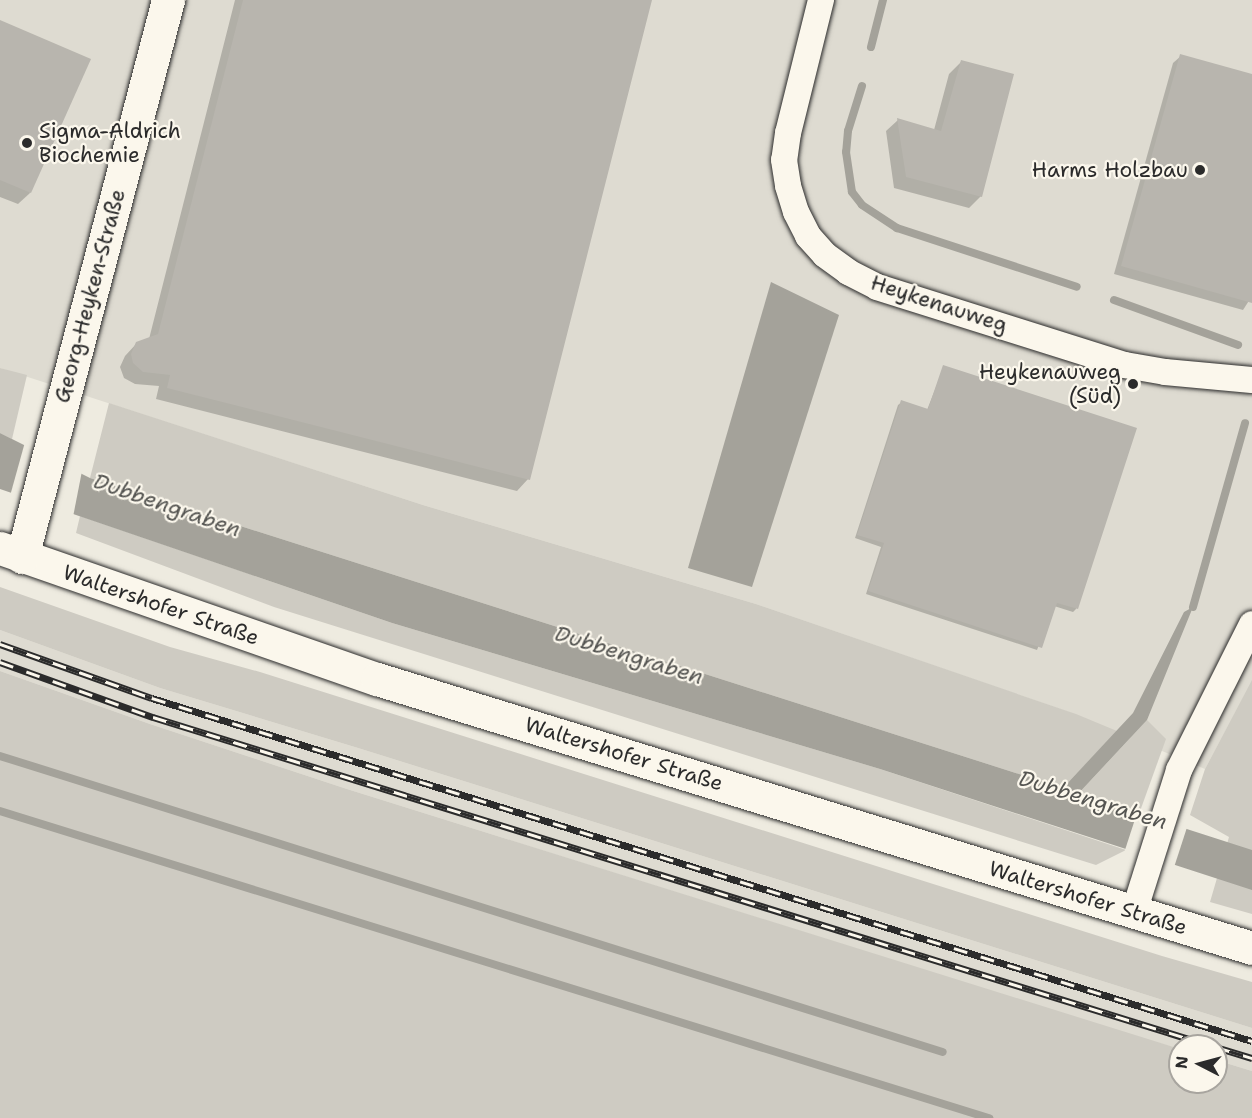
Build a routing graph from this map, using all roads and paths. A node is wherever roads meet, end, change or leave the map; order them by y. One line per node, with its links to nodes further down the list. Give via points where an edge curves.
1 (168, 0): 4 (main road, Georg-Heyken-Straße, via 36,508)
2 (822, 0): 3 (street, Heykenauweg, via 784,160 796,212 808,236 825,255 878,287 1125,365)
3 (1252, 380)
4 (11, 553): 6 (main road, Waltershofer Straße, via 377,679)
5 (1252, 624): 6 (street, via 1179,770)
6 (1134, 912): 7 (main road, Waltershofer Straße)
7 (1252, 948)

